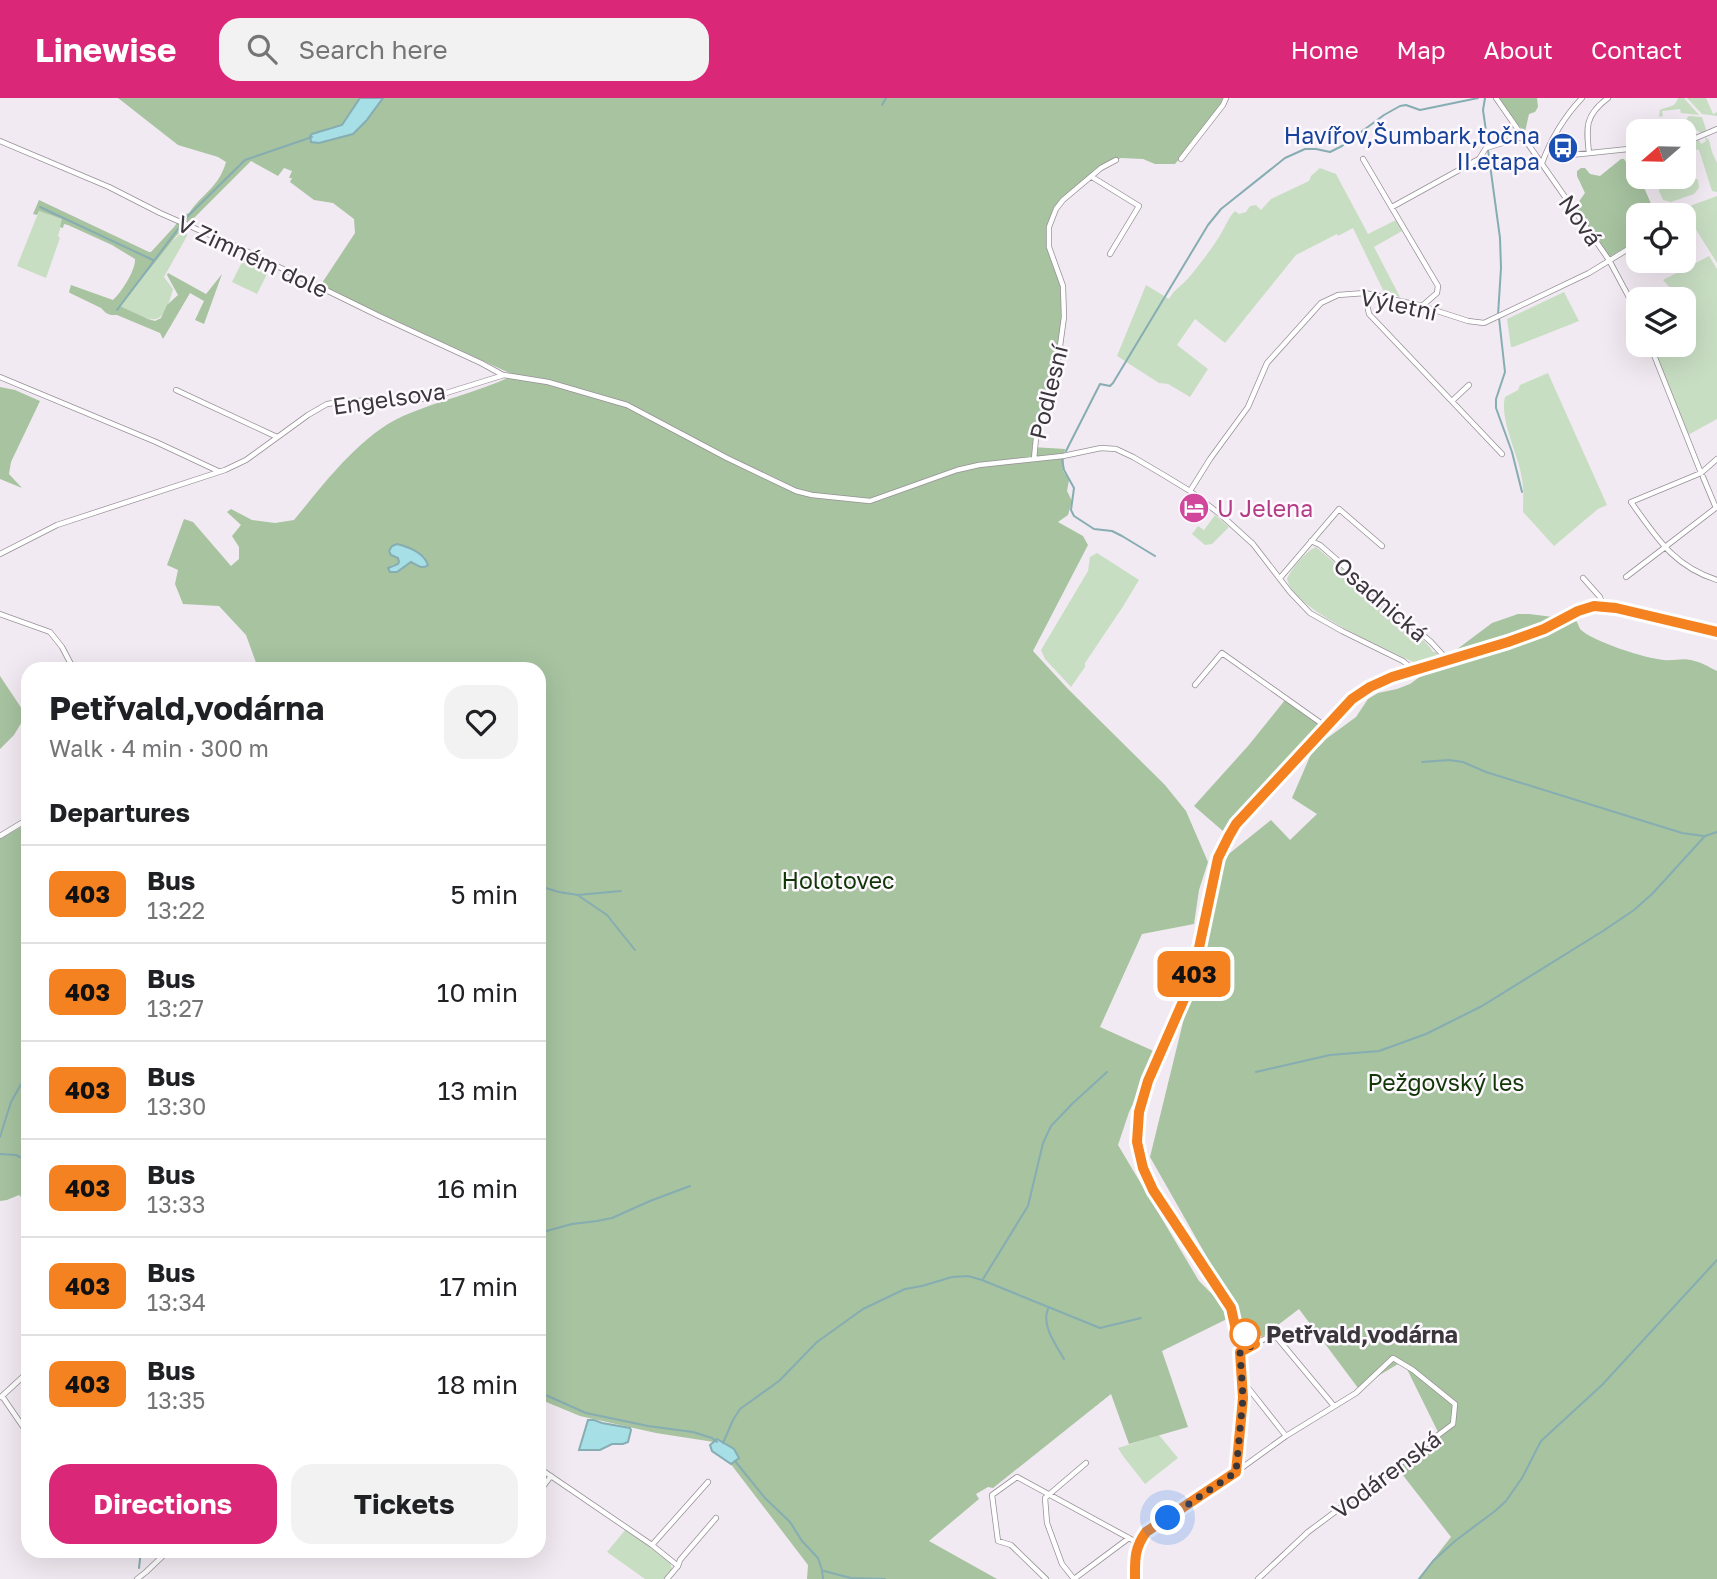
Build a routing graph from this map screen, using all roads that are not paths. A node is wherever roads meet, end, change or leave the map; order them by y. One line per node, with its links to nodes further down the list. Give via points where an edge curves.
1 (1226, 98): 12 (street)
2 (1496, 98): 6 (street, Nová)
3 (1582, 98): 15 (street, via 1559,127)
4 (1608, 98): 10 (street, via 1589,116)
5 (1717, 129): 7 (street)
6 (1522, 137): 15 (street, Nová); 17 (street, via 1486,148 1479,159)
7 (1696, 137)
8 (0, 141): 25 (street, V Zimném dole, via 109,187)
9 (1626, 149): 10 (street)
10 (1590, 153): 11 (street)
11 (1571, 155)
12 (1181, 159)
13 (1363, 159): 17 (street)
14 (1116, 160): 16 (street, Podlesní)
15 (1542, 164): 20 (street, Nová)
16 (1091, 177): 19 (street, via 1139,206); 33 (street, Podlesní, via 1063,200 1049,227 1049,247 1063,286 1064,317 1054,390 1036,438)
17 (1392, 207): 23 (street, via 1438,286 1437,293)
18 (1626, 250): 20 (street, Výletní)
19 (1110, 254)
20 (1609, 260): 21 (street, Nová); 23 (street, Výletní, via 1483,323)
21 (1626, 292)
22 (1365, 293): 23 (street, Výletní); 29 (street, via 1369,314); 36 (street, Výletní, via 1338,295 1321,303 1271,357 1248,407)
23 (1422, 306)
24 (1655, 357): 35 (street)
25 (504, 375): 30 (street, Engelsova, via 430,398 327,404); 33 (street, Engelsova, via 548,382 627,405 727,458 812,495 876,500 957,470)
26 (0, 377): 34 (street)
27 (1469, 385): 29 (street)
28 (176, 390): 30 (street)
29 (1452, 401): 31 (street)
30 (278, 438): 34 (street, Engelsova)
31 (1502, 454)
32 (1717, 458): 35 (street)
33 (1034, 459): 36 (street, via 1116,449)
34 (218, 472): 41 (street, via 57,525)
35 (1702, 475): 37 (street); 40 (street, via 1631,502)
36 (1190, 491): 43 (street, via 1252,544)
37 (1716, 508): 40 (street)
38 (1311, 541): 39 (street, Osadnická, via 1339,509); 43 (street, Osadnická); 49 (street, Osadnická, via 1431,642)
39 (1382, 546)
40 (1665, 547): 42 (street); 45 (street, via 1685,566)
41 (0, 554)
42 (1626, 577)
43 (1280, 578): 51 (street, via 1310,613)
44 (1583, 578): 46 (street)
45 (1717, 580)
46 (1603, 607): 48 (street); 49 (street, via 1578,611 1544,629)
47 (0, 614): 50 (street, via 50,632)
48 (1717, 632)
49 (1446, 661): 51 (street)
50 (70, 662)
51 (1415, 670): 53 (street, via 1361,693)
52 (1195, 685): 53 (street, via 1222,653)
53 (1325, 726): 56 (street, via 1236,824 1224,845 1192,981 1139,1112 1137,1142 1143,1168 1231,1308)
54 (21, 823): 55 (street)
55 (0, 836)
56 (1236, 1330): 57 (street); 58 (street)
57 (1255, 1344): 58 (street); 62 (street, via 1273,1335)
58 (1240, 1352): 60 (street)
59 (21, 1378): 61 (street)
60 (1243, 1387): 64 (street); 66 (street)
61 (1, 1397): 63 (street)
62 (1334, 1406): 64 (street, Vodárenská); 83 (street, Vodárenská, via 1356,1393 1393,1358 1455,1404 1453,1424 1308,1532)
63 (21, 1424)
64 (1286, 1436): 66 (street, Vodárenská)
65 (1086, 1463): 71 (street)
66 (1236, 1472): 74 (street, via 1146,1532)
67 (546, 1473): 68 (street)
68 (551, 1476): 70 (street); 75 (street)
69 (708, 1482): 75 (street)
70 (546, 1483)
71 (1049, 1495): 73 (street); 80 (street, via 1017,1477 992,1495 998,1541 1011,1545); 81 (street, via 1045,1498 1048,1523 1062,1564)
72 (716, 1518): 77 (street)
73 (1129, 1538): 74 (street); 81 (street)
74 (1138, 1543): 82 (street)
75 (652, 1545): 77 (street)
76 (161, 1558): 78 (street)
77 (678, 1566): 79 (street)
78 (137, 1579)
79 (667, 1579)
80 (1046, 1579)
81 (1074, 1579)
82 (1135, 1579)
83 (1258, 1579)

